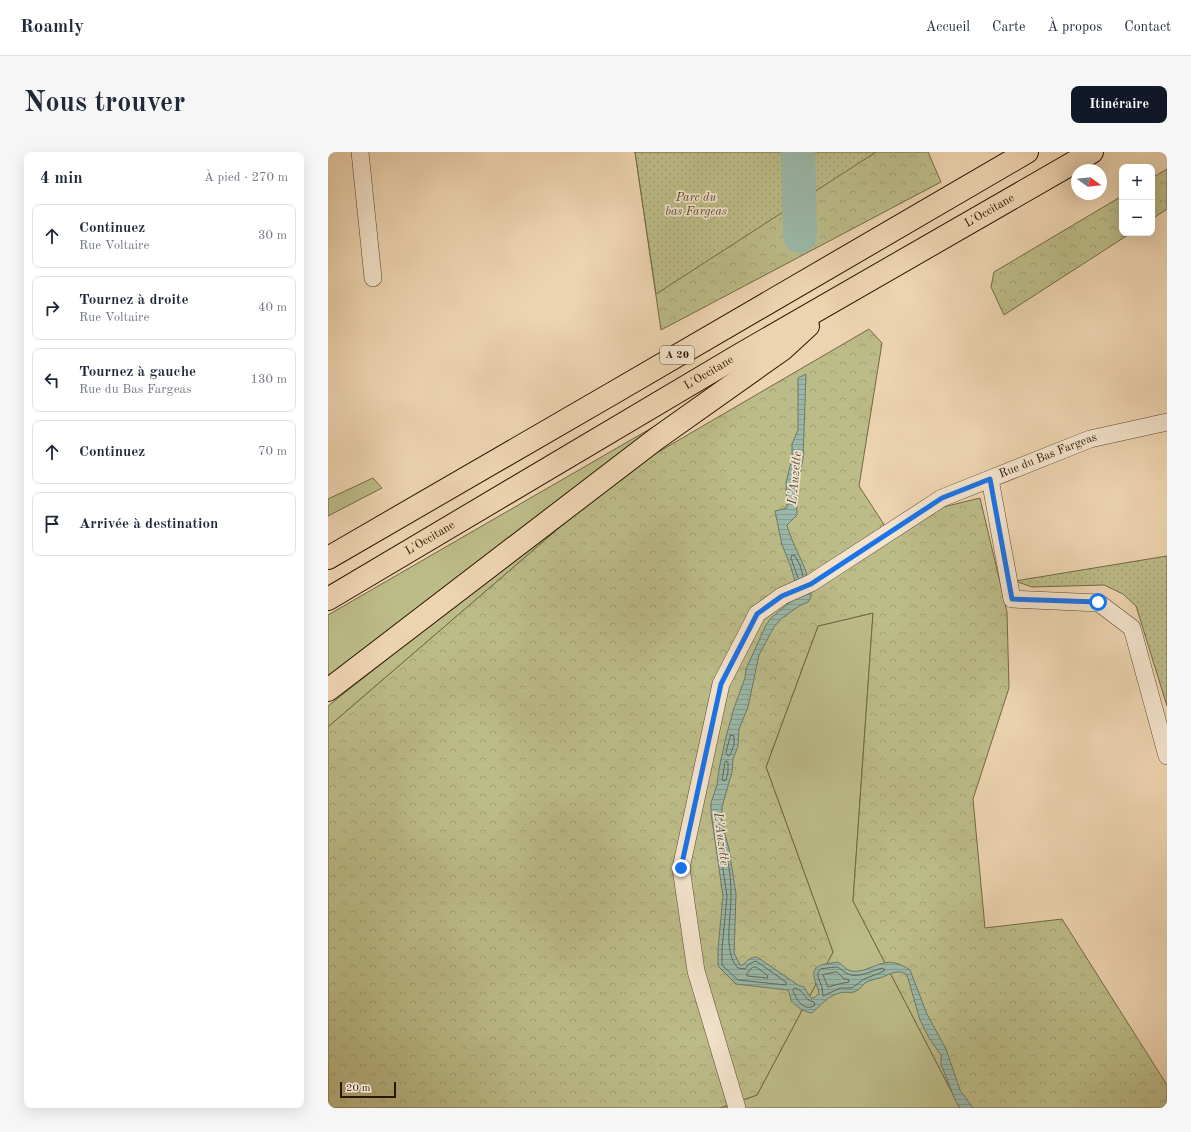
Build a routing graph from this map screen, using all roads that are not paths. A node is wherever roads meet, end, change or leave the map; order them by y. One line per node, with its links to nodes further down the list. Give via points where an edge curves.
1 (360, 152): 4 (street)
2 (1027, 152): 8 (highway, A 20)
3 (1092, 152): 5 (highway, L'Occitane / A 20)
4 (373, 278)
5 (836, 300): 9 (highway, L'Occitane / A 20); 10 (highway, via 783,349 656,439)
6 (1167, 422): 7 (street, Rue du Bas Fargeas, via 1090,439)
7 (990, 479): 11 (street, via 1012,599 1098,602 1132,628); 12 (street, Rue du Bas Fargeas, via 942,498 811,584 784,595 757,614 721,684 681,868 696,972)
8 (328, 558)
9 (328, 598)
10 (328, 690)
11 (1167, 756)
12 (737, 1108)

